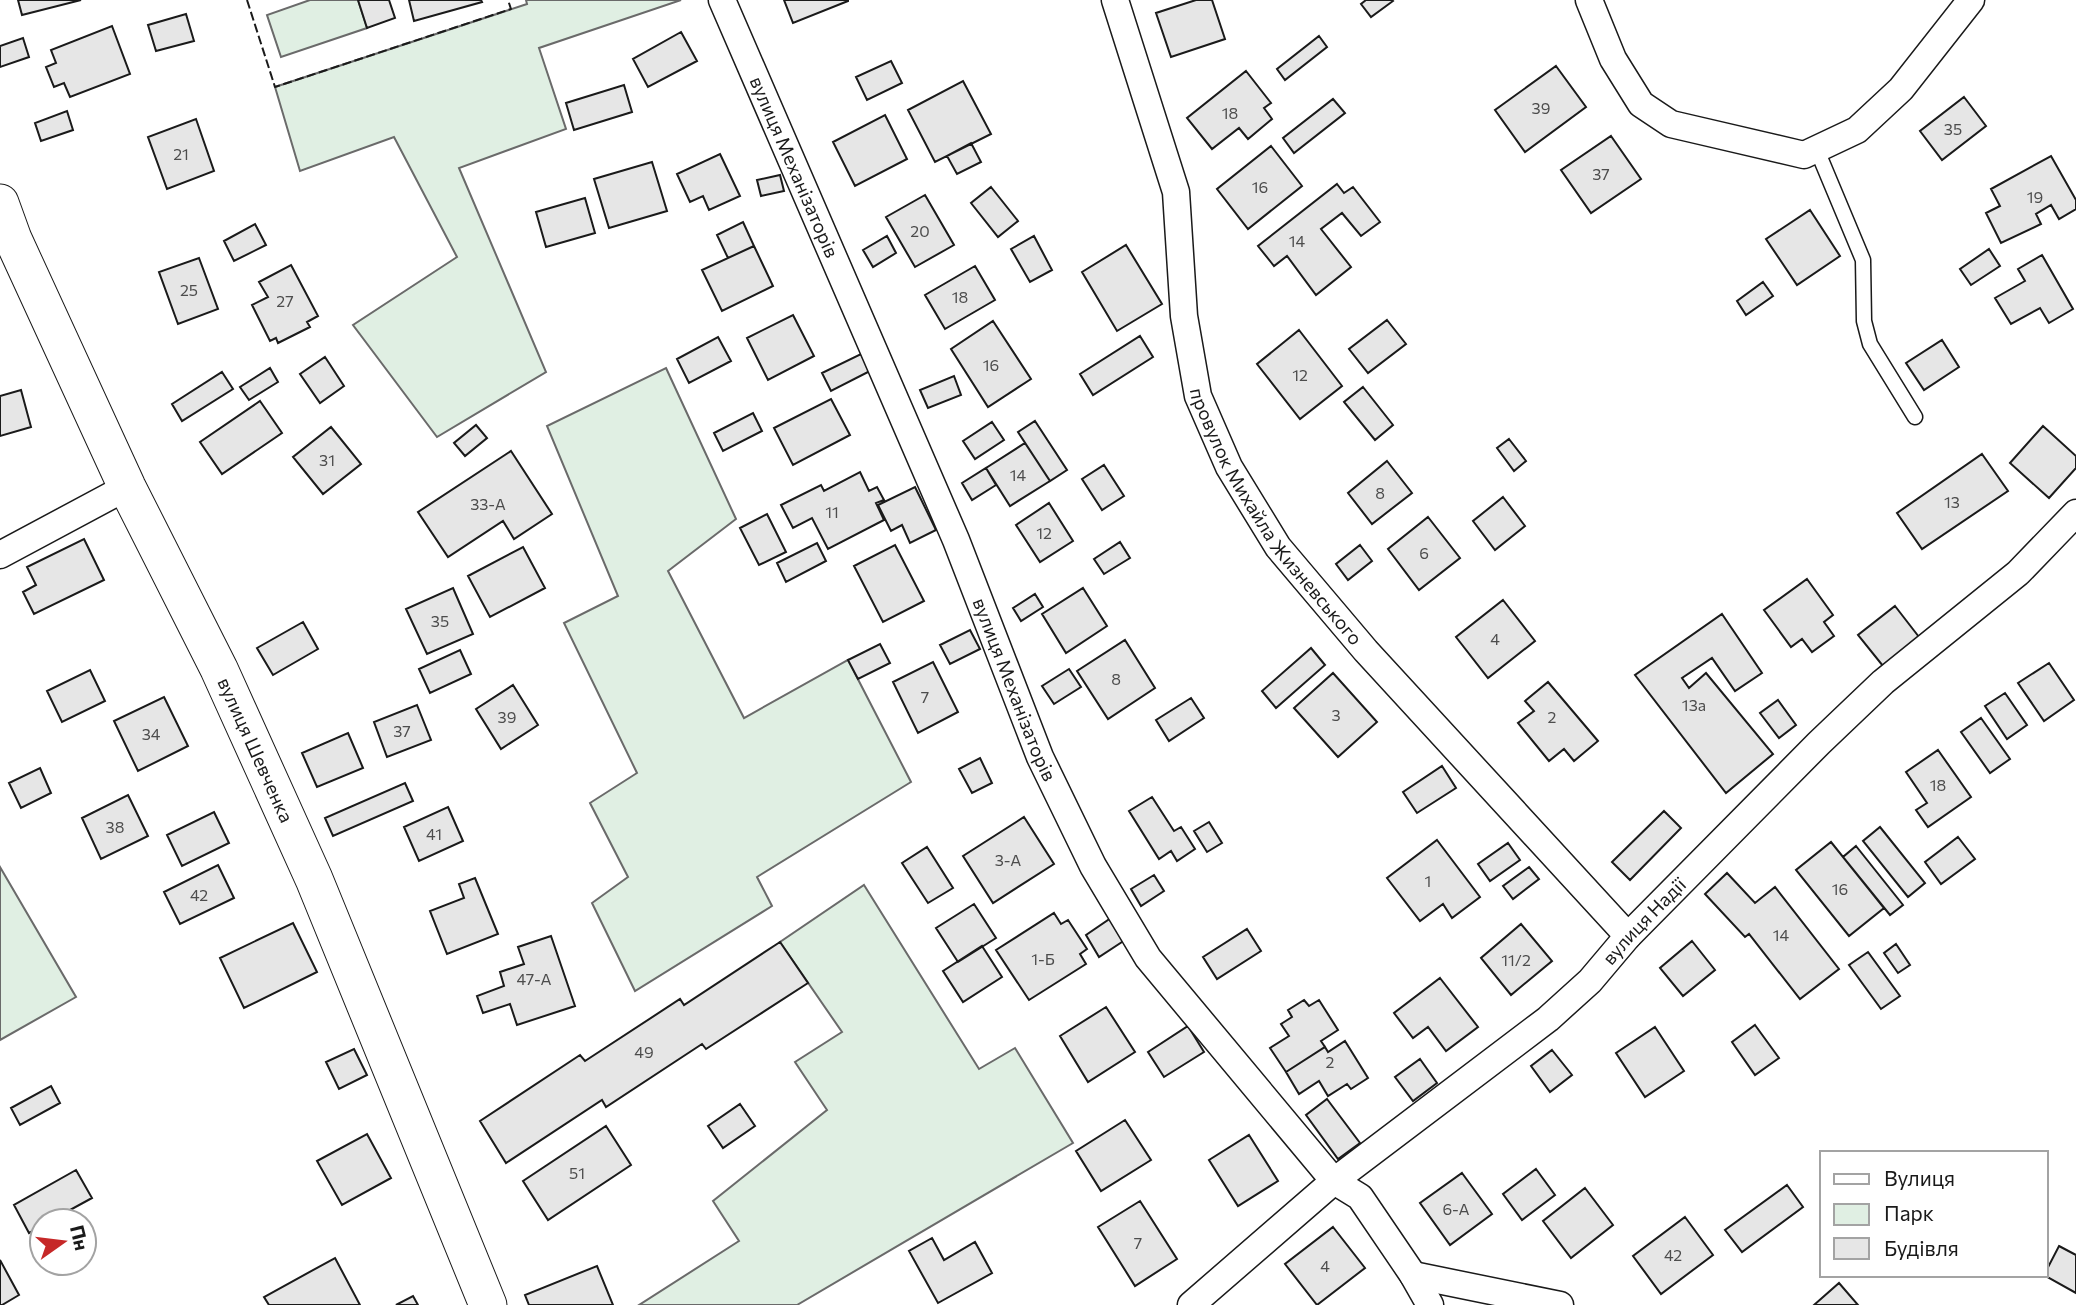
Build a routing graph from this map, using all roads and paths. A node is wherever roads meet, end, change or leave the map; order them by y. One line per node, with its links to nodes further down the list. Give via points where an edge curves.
1 (722, 0): 12 (street, вулиця Механізаторів, via 956,540 1040,757 1093,866 1148,958)
2 (1115, 0): 11 (street, провулок Михайла Жизневського, via 1176,192 1184,316 1198,396 1229,467 1278,547 1366,651)
3 (1589, 0): 5 (street, via 1614,60 1641,104 1671,124 1804,155)
4 (1971, 0): 5 (street, via 1901,89 1857,130)
5 (1817, 150): 7 (lane, via 1863,260 1864,321 1870,344)
6 (0, 203): 8 (main road, вулиця Шевченка)
7 (1915, 417)
8 (127, 487): 10 (street); 14 (main road, вулиця Шевченка, via 219,669 314,879)
9 (2076, 513): 11 (street, вулиця Надії, via 2018,573 1865,699)
10 (0, 555)
11 (1628, 936): 12 (street, вулиця Надії, via 1590,981 1548,1019)
12 (1334, 1181): 13 (street, вулиця Механізаторів, via 1360,1197); 15 (street, вулиця Надії)
13 (1413, 1275): 16 (street, вулиця Механізаторів); 17 (street)
14 (488, 1305)
15 (1191, 1305)
16 (1430, 1305)
17 (1560, 1305)

